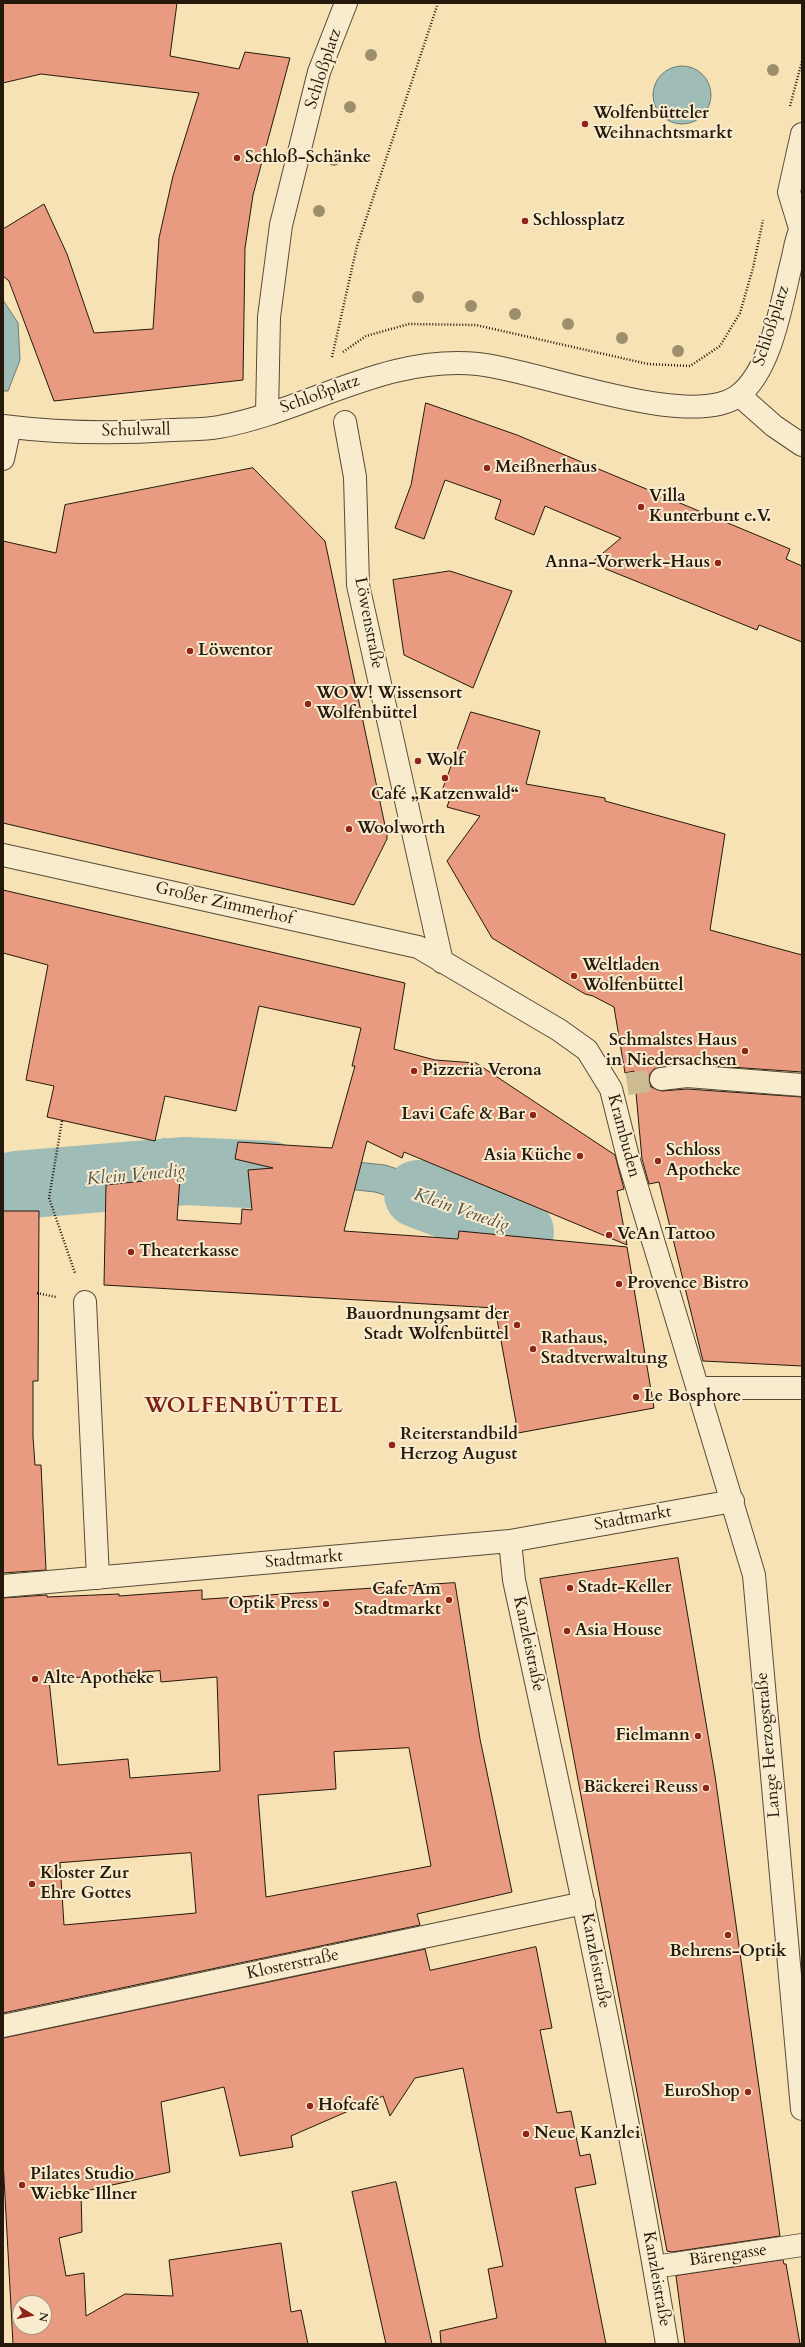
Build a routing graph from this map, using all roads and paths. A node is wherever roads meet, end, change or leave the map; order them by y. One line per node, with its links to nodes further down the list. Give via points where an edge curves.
1 (346, 3): 9 (street, Schloßplatz, via 319,72 281,225 269,317)
2 (438, 3): 6 (path, via 357,246 332,360 366,336 409,324 476,325 648,364 690,366 720,346 740,313 753,268)
3 (802, 61): 4 (path)
4 (789, 107)
5 (802, 134): 7 (street, Schloßplatz, via 789,192)
6 (764, 214)
7 (801, 227): 8 (street, Schloßplatz, via 763,362 751,382)
8 (739, 395): 9 (street, Schloßplatz, via 714,406 686,408 658,405 529,373 477,364 448,364 386,373 339,387); 12 (street, via 774,426)
9 (267, 414): 11 (street, Schulwall, via 218,427 123,433)
10 (345, 422): 15 (street, Löwenstraße, via 355,477 358,585)
11 (7, 427): 13 (street)
12 (802, 445)
13 (3, 459)
14 (3, 855): 15 (street, Großer Zimmerhof, via 418,947)
15 (442, 962): 20 (street, Krambuden, via 559,1030 587,1050 619,1086 629,1161)
16 (661, 1079): 17 (street, via 687,1076)
17 (802, 1085)
18 (62, 1121): 19 (path, via 50,1198)
19 (85, 1302): 24 (street)
20 (698, 1388): 21 (street); 22 (street, Lange Herzogstraße)
21 (802, 1388)
22 (733, 1501): 23 (street, Stadtmarkt); 28 (street, Lange Herzogstraße, via 754,1575)
23 (510, 1541): 24 (street, Stadtmarkt); 26 (street, Kanzleistraße, via 514,1580)
24 (98, 1578): 25 (street, Stadtmarkt)
25 (3, 1586)
26 (584, 1903): 27 (street, Klosterstraße); 30 (street, Kanzleistraße)
27 (3, 2026)
28 (802, 2109)
29 (802, 2245): 30 (street, Bärengasse)
30 (654, 2267): 31 (street, Kanzleistraße)
31 (668, 2344)

